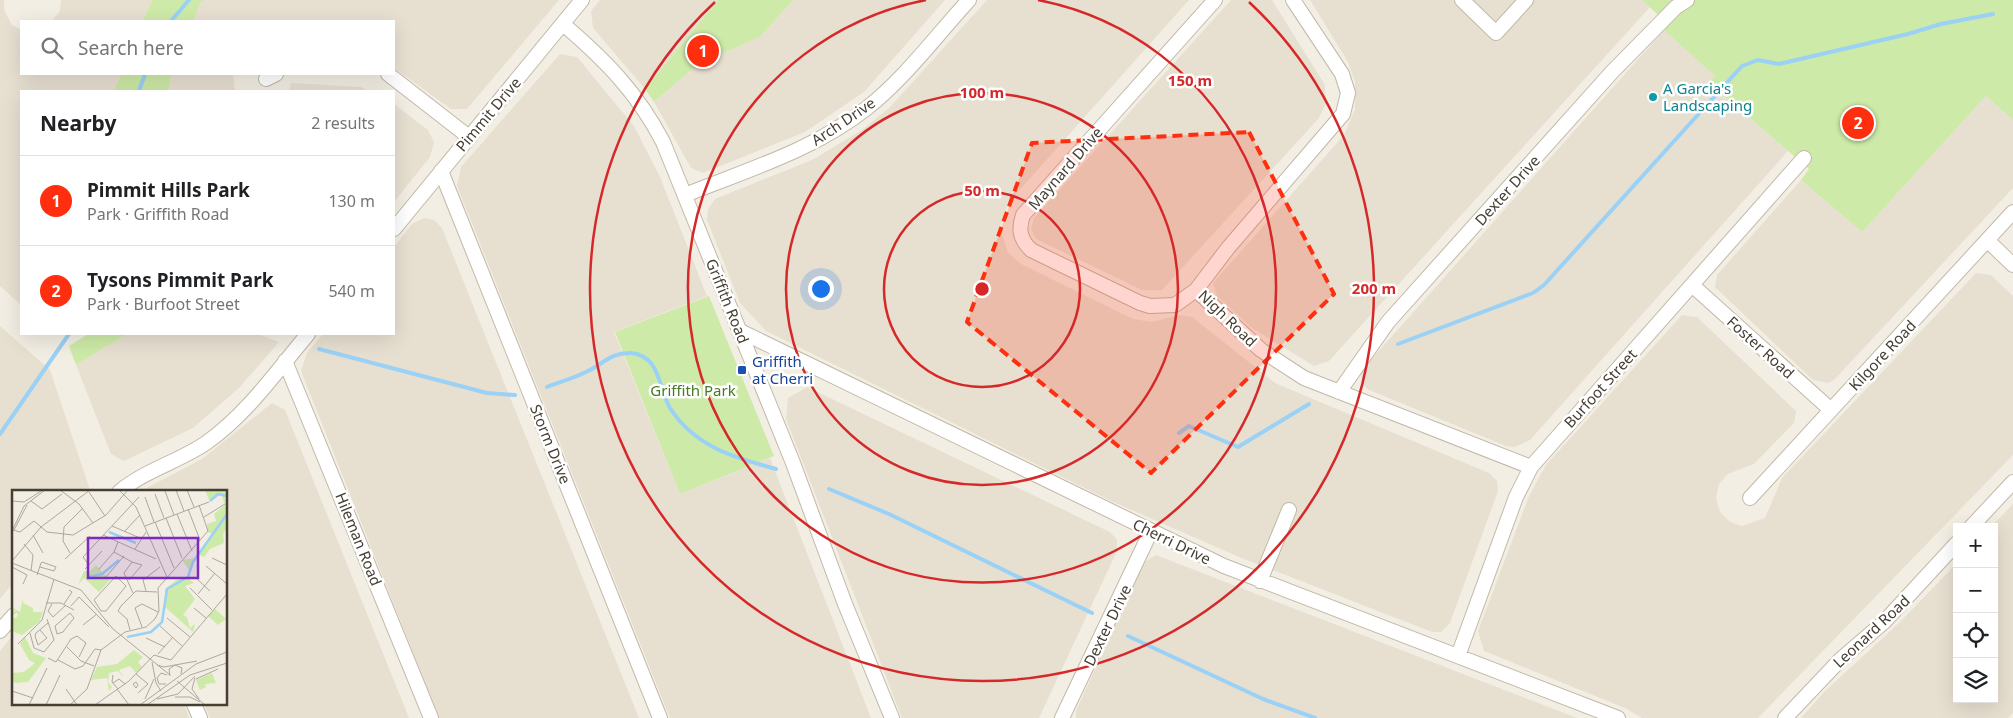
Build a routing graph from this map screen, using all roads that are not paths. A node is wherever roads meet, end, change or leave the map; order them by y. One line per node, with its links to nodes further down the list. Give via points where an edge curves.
1 (582, 0): 8 (street, Pimmit Drive)
2 (969, 0): 13 (street, Arch Drive, via 868,108 806,146)
3 (1214, 0): 19 (street, Maynard Drive, via 1047,187 1023,215 1020,225 1024,243 1031,250 1140,303 1175,305)
4 (1293, 0): 19 (street, Nigh Road, via 1342,74 1348,93 1343,114)
5 (1462, 0): 6 (street, via 1496,33)
6 (1526, 0)
7 (1688, 0): 23 (street, Dexter Drive, via 1676,6 1612,72 1388,322)
8 (563, 24): 10 (street, Pimmit Drive); 13 (street, Griffith Road, via 601,57 633,93 660,136)
9 (389, 75): 10 (street)
10 (469, 137): 12 (street, Pimmit Drive)
11 (1804, 158): 18 (street, Burfoot Street)
12 (441, 171): 15 (street, Pimmit Drive); 40 (street, Storm Drive)
13 (686, 195): 20 (street, Griffith Road)
14 (2013, 212): 16 (street, Kilgore Road)
15 (395, 228)
16 (1987, 240): 17 (street); 24 (street, Kilgore Road)
17 (2013, 265)
18 (1692, 285): 24 (street, Foster Road); 25 (street, Burfoot Street)
19 (1196, 290): 23 (street, Nigh Road, via 1285,368)
20 (740, 331): 31 (street, Cherri Drive); 41 (street, Griffith Road)
21 (307, 335): 22 (street)
22 (285, 361): 27 (street, via 225,428 204,444 147,472); 39 (street, Hileman Road)
23 (1339, 392): 25 (street, Nigh Road)
24 (1831, 410): 28 (street, Kilgore Road)
25 (1531, 467): 36 (street, Burfoot Street, via 1506,523)
26 (2013, 482): 30 (street)
27 (122, 490)
28 (1750, 498)
29 (1290, 510): 33 (street)
30 (1976, 523)
31 (1152, 531): 33 (street, Cherri Drive); 42 (street, Dexter Drive)
32 (1953, 547): 44 (street, Leonard Road, via 1884,622 1841,659)
33 (1260, 581): 36 (street, Cherri Drive)
34 (12, 617): 35 (street)
35 (0, 632)
36 (1458, 656): 43 (street, Cherri Drive)
37 (195, 706): 38 (street)
38 (200, 718)
39 (431, 718)
40 (660, 718)
41 (892, 718)
42 (1062, 718)
43 (1618, 718)
44 (1785, 718)

